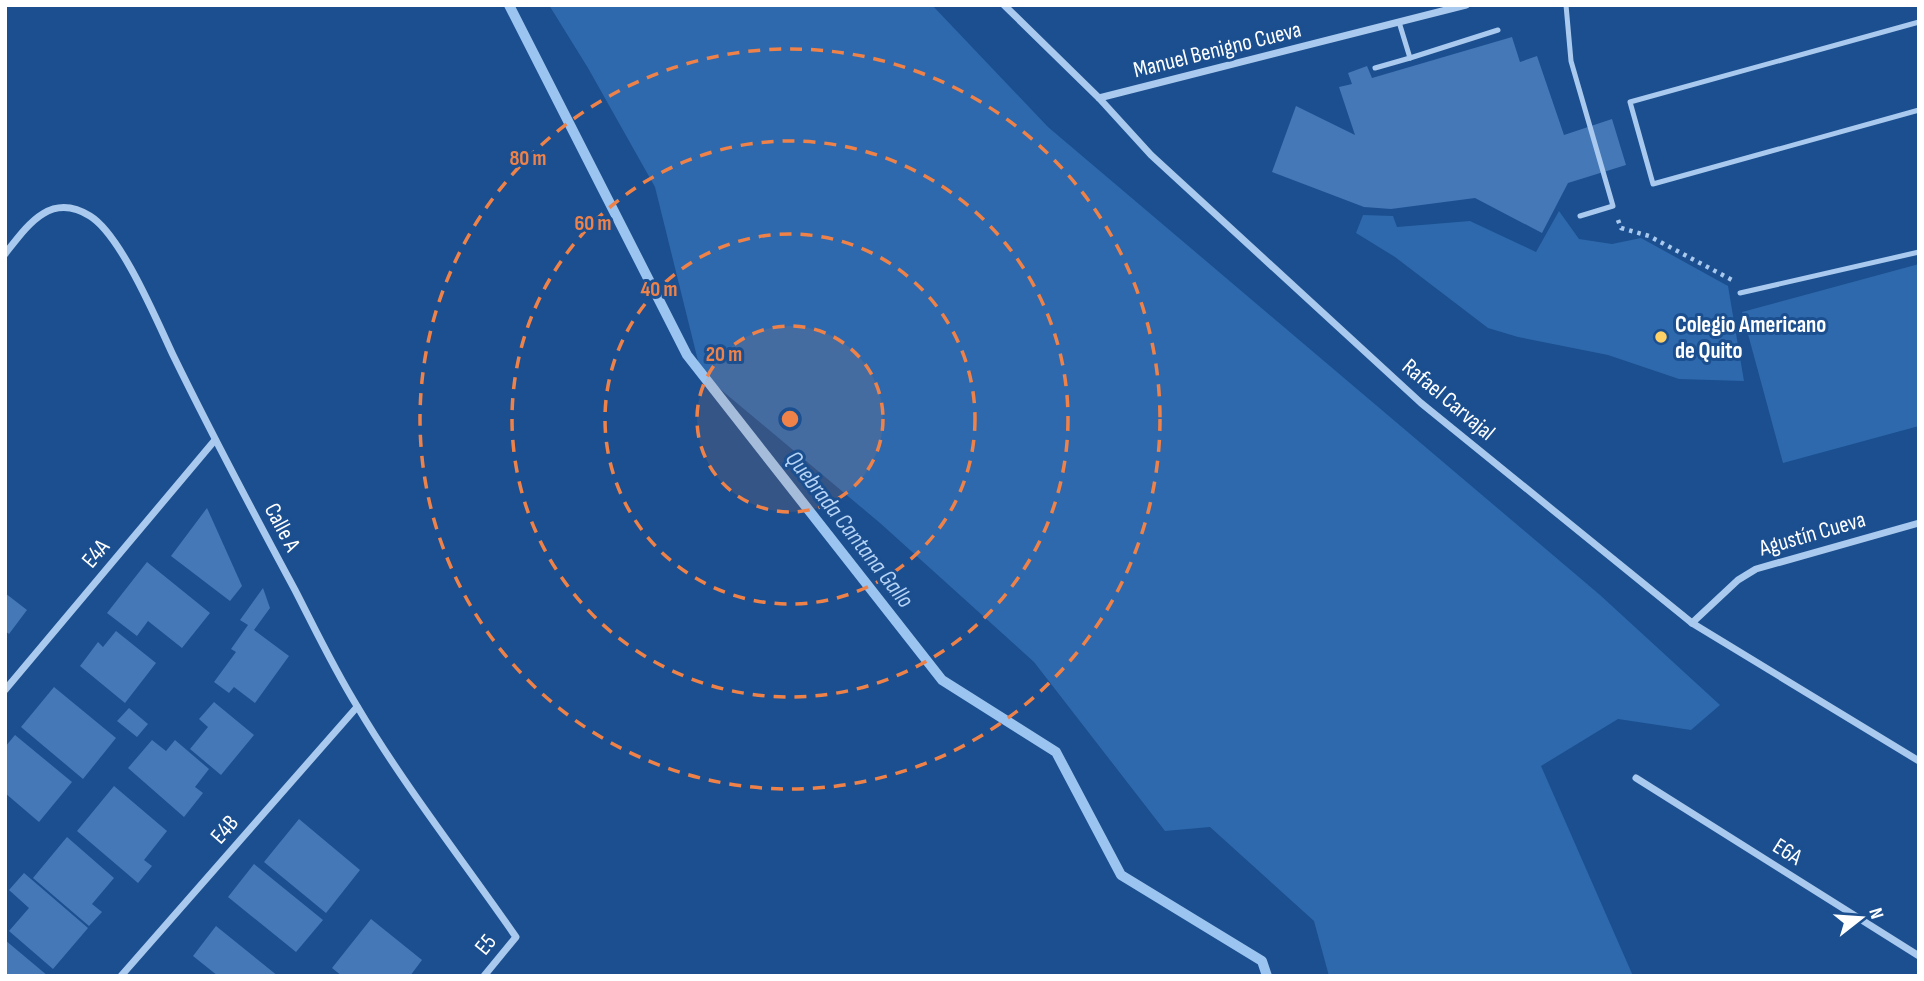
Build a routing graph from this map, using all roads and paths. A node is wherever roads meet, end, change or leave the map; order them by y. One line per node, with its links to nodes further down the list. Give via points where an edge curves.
1 (1004, 5): 9 (street, Rafael Carvajal)
2 (1465, 5): 4 (street, Manuel Benigno Cueva)
3 (1566, 5): 11 (lane, via 1571,61)
4 (1399, 22): 7 (lane); 9 (street, Manuel Benigno Cueva)
5 (1919, 22): 10 (lane, via 1630,102 1653,184)
6 (1498, 30): 7 (lane)
7 (1410, 58): 8 (lane)
8 (1375, 68)
9 (1099, 98): 19 (street, Rafael Carvajal, via 1151,155 1421,403)
10 (1919, 110)
11 (1613, 206): 12 (lane); 15 (path, via 1621,228 1649,236 1723,277)
12 (1580, 216)
13 (1919, 252): 15 (lane)
14 (5, 254): 17 (street, Calle A, via 30,221 43,212 76,209 91,217 104,229 139,285)
15 (1759, 289): 16 (lane)
16 (1740, 293)
17 (215, 440): 20 (street, E4A); 21 (street, Calle A)
18 (1919, 523): 19 (street, Agustín Cueva, via 1756,569)
19 (1692, 623): 22 (street, Rafael Carvajal)
20 (5, 690)
21 (357, 707): 24 (street, Calle A); 26 (street, E4B)
22 (1919, 761)
23 (1636, 778): 25 (street, E6A)
24 (516, 937): 27 (street, E5)
25 (1919, 956)
26 (121, 976)
27 (484, 976)

